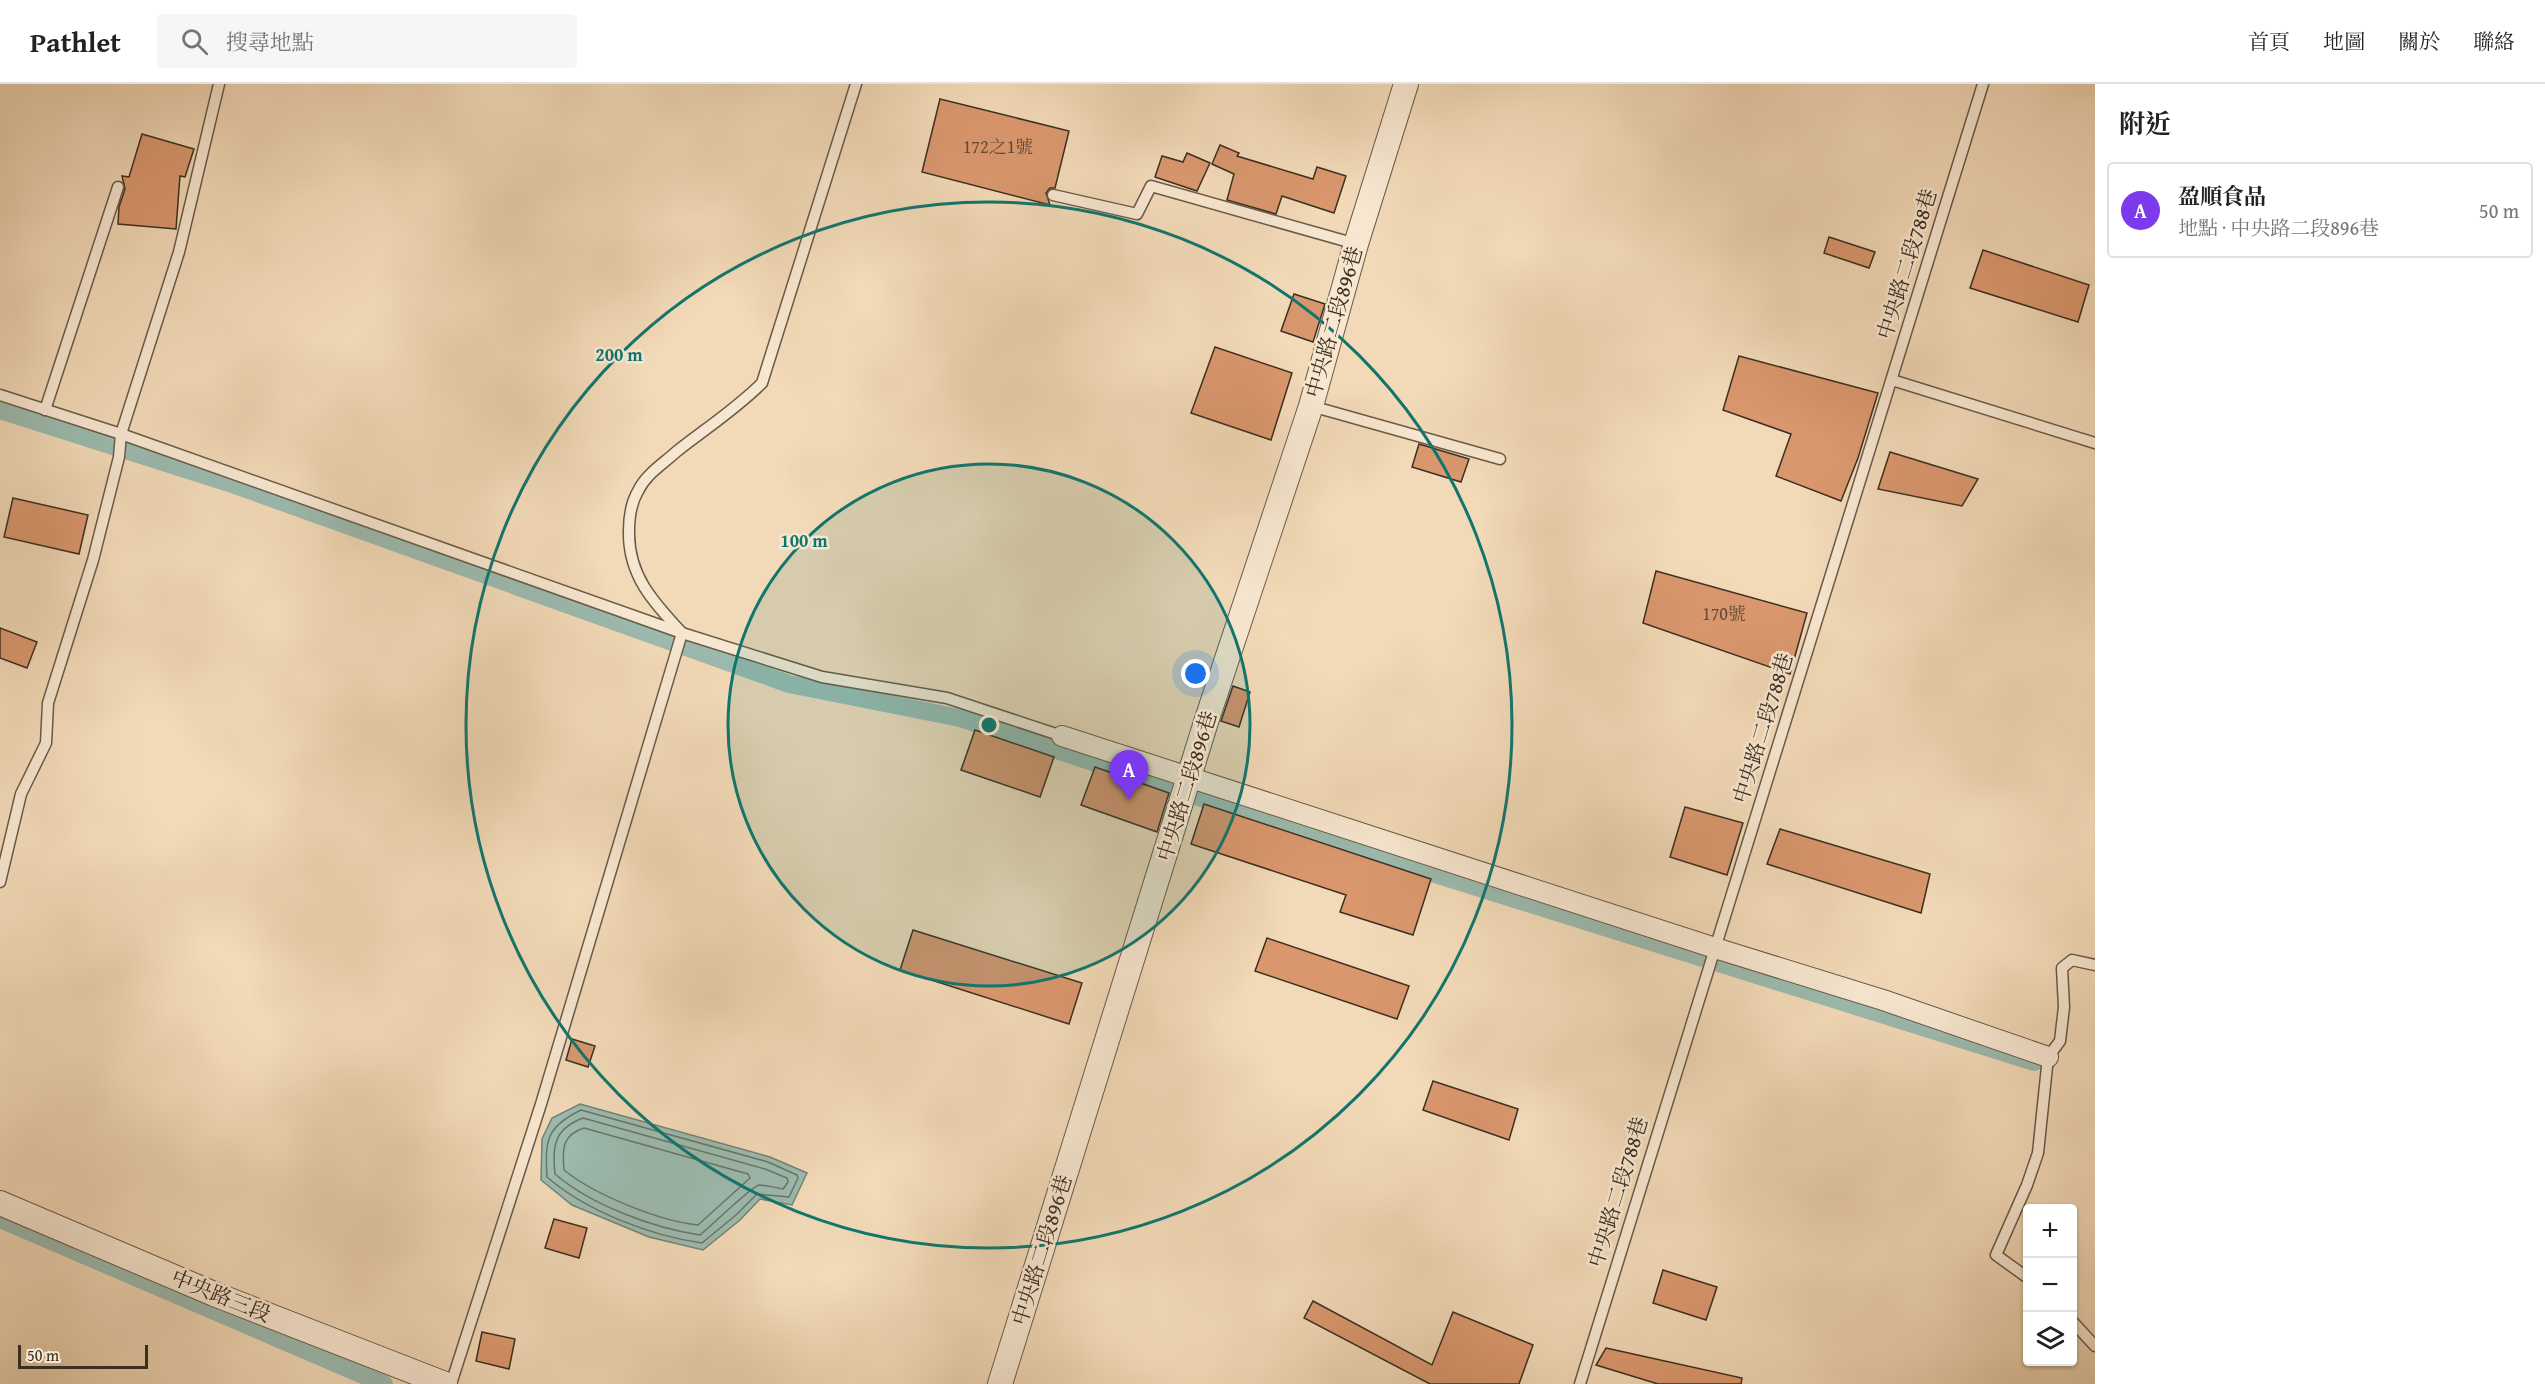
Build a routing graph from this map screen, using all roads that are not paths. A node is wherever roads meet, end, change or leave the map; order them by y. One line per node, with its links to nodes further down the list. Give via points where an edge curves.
1 (219, 84): 12 (lane, via 179,252)
2 (855, 84): 15 (lane, via 762,383 650,474 638,490 629,515 628,542 640,583)
3 (1406, 84): 7 (street, 中央路二段896巷)
4 (1983, 84): 8 (lane, 中央路二段788巷)
5 (118, 187): 11 (lane)
6 (1053, 195): 7 (lane, via 1137,214 1151,186)
7 (1356, 244): 10 (street, 中央路二段896巷)
8 (1892, 380): 13 (lane); 19 (lane, 中央路二段788巷)
9 (0, 395): 11 (lane)
10 (1311, 406): 14 (lane); 17 (street, 中央路二段896巷)
11 (45, 410): 12 (lane)
12 (121, 434): 15 (lane); 18 (lane, via 93,561 48,703 46,743 21,794)
13 (2095, 442)
14 (1500, 459)
15 (682, 633): 16 (lane, via 822,677 947,698); 27 (lane)
16 (1062, 736): 17 (street)
17 (1189, 777): 19 (street); 28 (street, 中央路二段896巷)
18 (0, 882)
19 (1715, 948): 21 (street); 29 (lane, 中央路二段788巷)
20 (2095, 965): 21 (lane, via 2072,960 2062,968 2064,1007 2060,1041)
21 (2048, 1057): 23 (lane, via 2038,1154 1996,1255)
22 (0, 1203): 26 (street, 中央路三段, via 214,1294)
23 (2023, 1274)
24 (2077, 1326): 25 (lane)
25 (2095, 1346)
26 (445, 1384)
27 (452, 1384)
28 (1000, 1384)
29 (1580, 1384)

